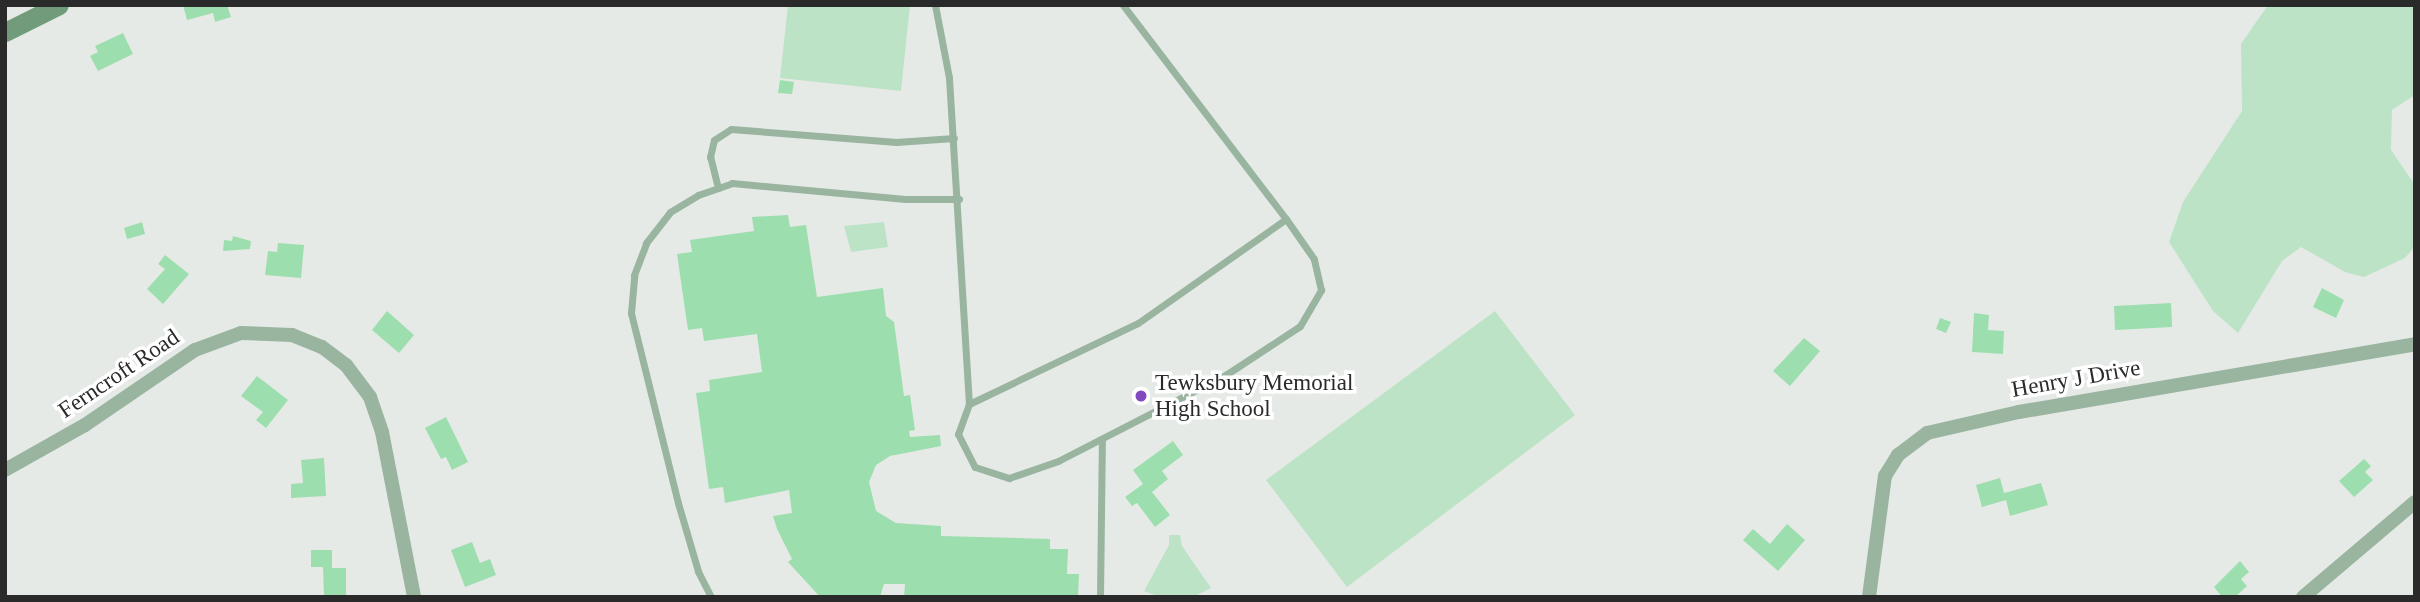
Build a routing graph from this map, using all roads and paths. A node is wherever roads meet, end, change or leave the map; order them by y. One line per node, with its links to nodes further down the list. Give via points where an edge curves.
1 (59, 5): 4 (main road)
2 (935, 5): 5 (lane, via 947,60)
3 (1123, 5): 8 (lane)
4 (5, 32)
5 (954, 138): 6 (lane, via 895,142 731,129 714,140 710,158); 7 (lane)
6 (718, 188): 7 (lane, via 763,183 840,194); 15 (lane, via 670,212 646,243 634,275 631,313 678,503)
7 (959, 199): 10 (lane)
8 (1286, 219): 10 (lane, via 1138,323); 11 (lane, via 1314,259 1321,290 1300,326 1227,374)
9 (2415, 344): 17 (street, Henry J Drive, via 2019,412 1927,433 1898,455 1885,476)
10 (969, 404): 11 (lane, via 958,435 975,467 1009,478)
11 (1102, 439): 16 (lane)
12 (5, 470): 14 (street, Ferncroft Road, via 85,425 195,350 241,333 292,335 322,346 370,397 382,432)
13 (2415, 502): 18 (street)
14 (414, 597)
15 (711, 597)
16 (1100, 597)
17 (1869, 597)
18 (2302, 597)

